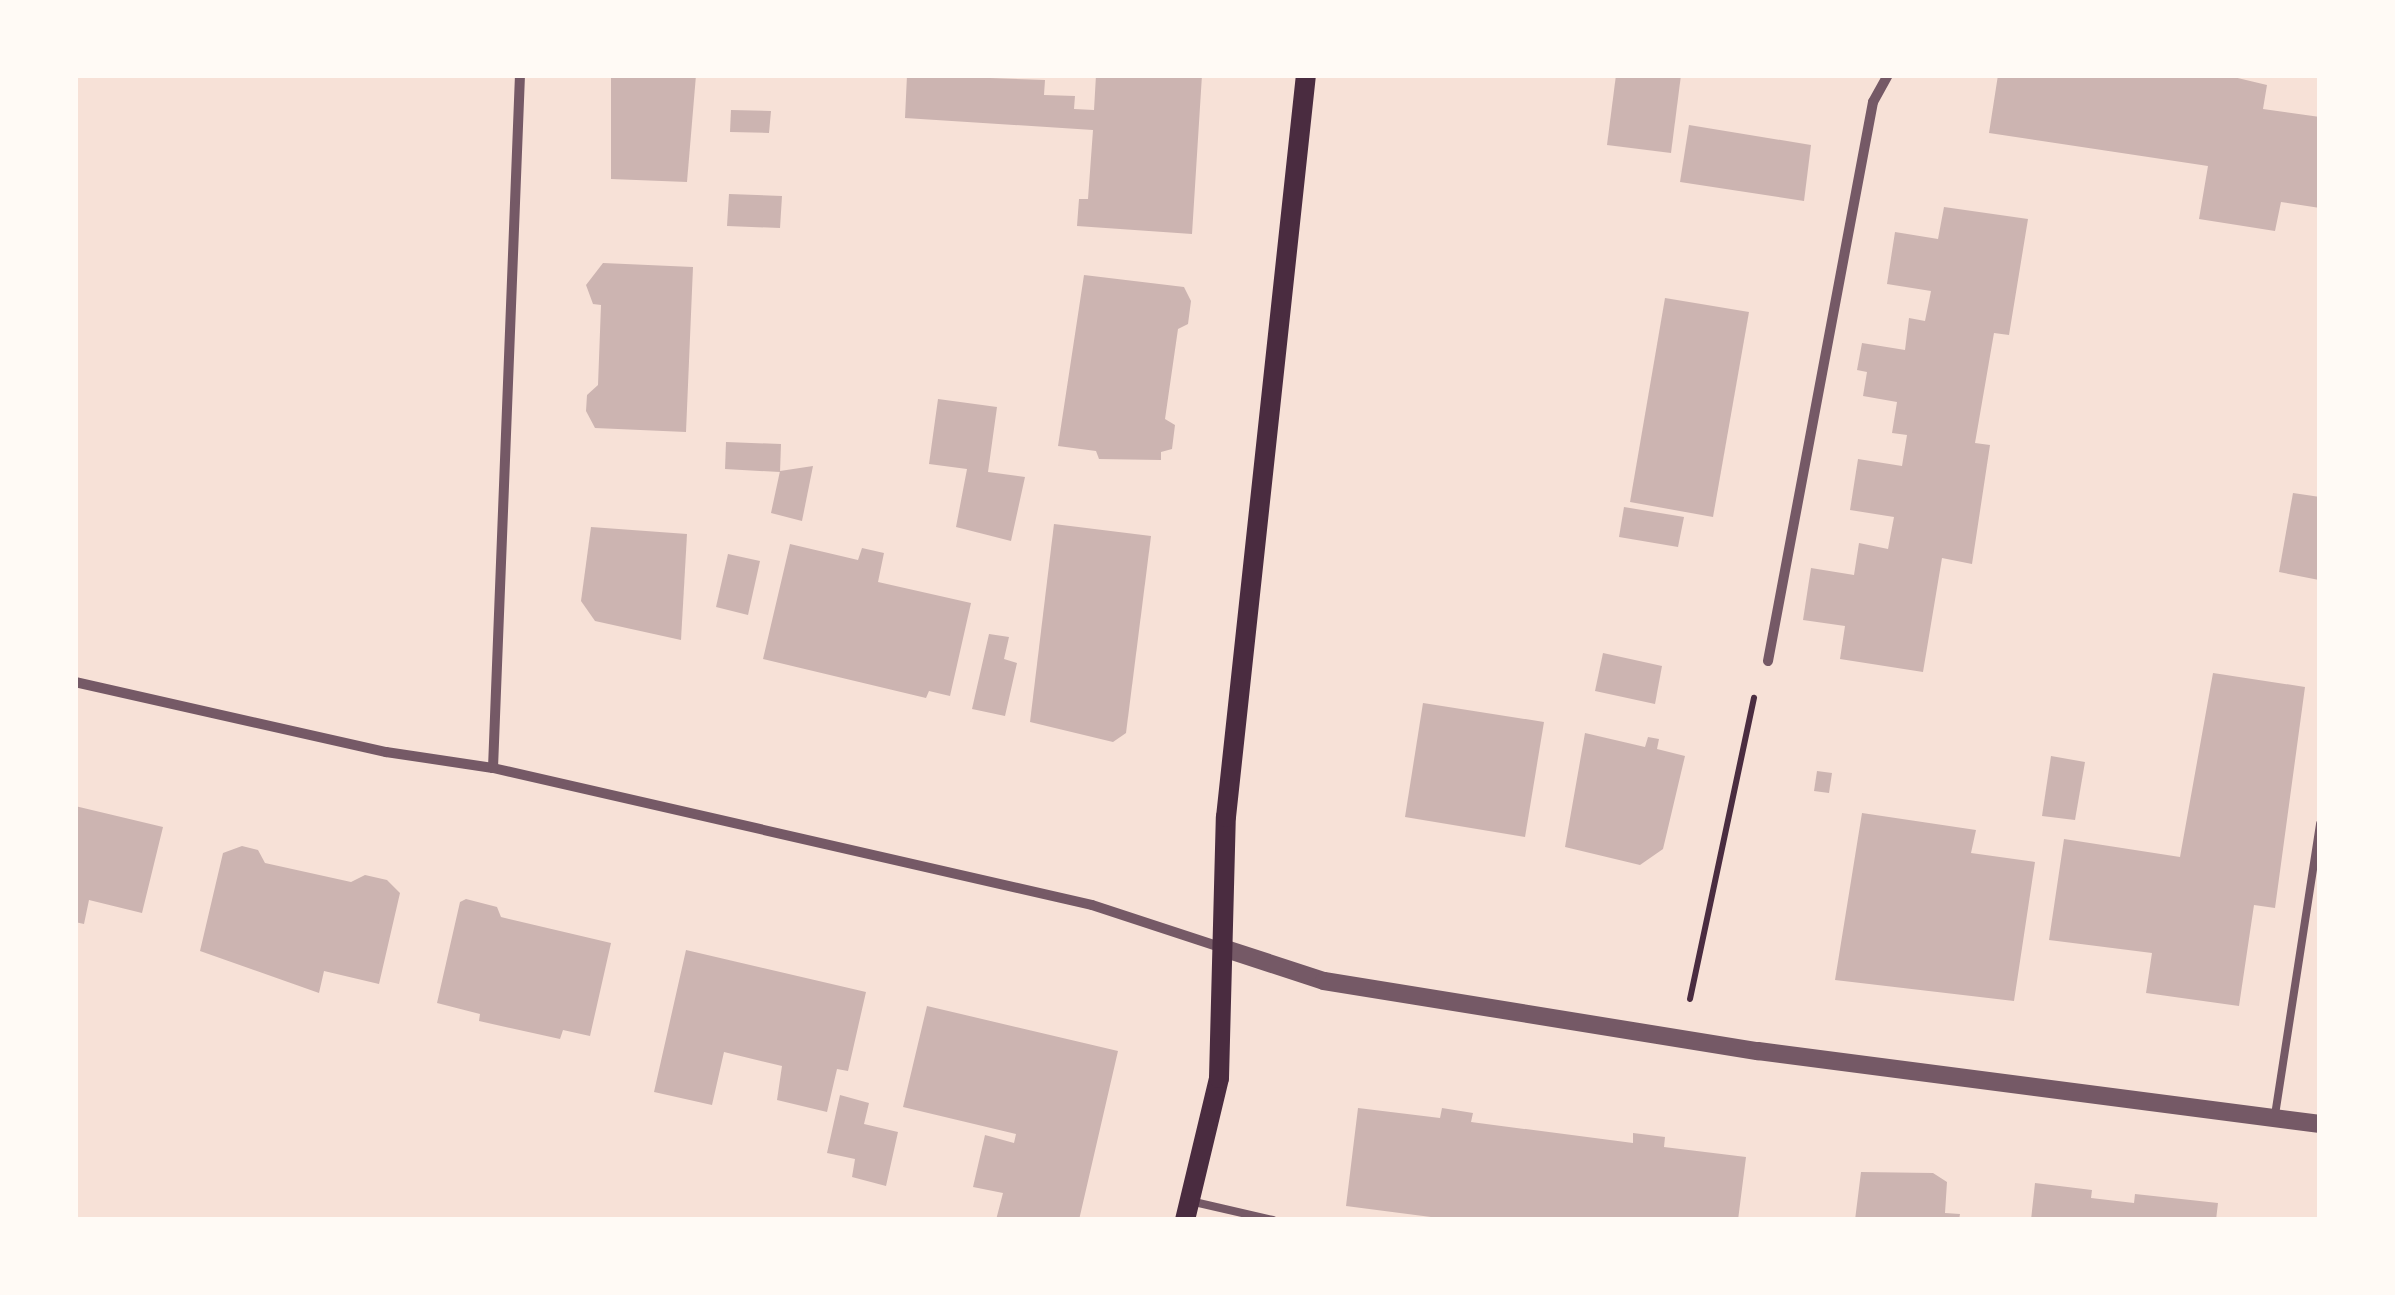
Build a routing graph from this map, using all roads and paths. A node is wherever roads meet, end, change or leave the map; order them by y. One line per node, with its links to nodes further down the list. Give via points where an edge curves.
1 (520, 75): 6 (street)
2 (1306, 75): 8 (main road, via 1226,817)
3 (1888, 75): 4 (street, via 1872,102)
4 (1768, 662): 9 (path, via 1759,674)
5 (75, 682): 6 (street, via 386,752)
6 (492, 768): 8 (street, via 1092,905)
7 (2320, 823): 10 (lane)
8 (1226, 948): 9 (street, via 1324,981); 12 (main road, via 1219,1078)
9 (1681, 1039): 10 (street)
10 (2274, 1118): 11 (street)
11 (2320, 1124)
12 (1187, 1210): 13 (lane)
13 (1273, 1220)

